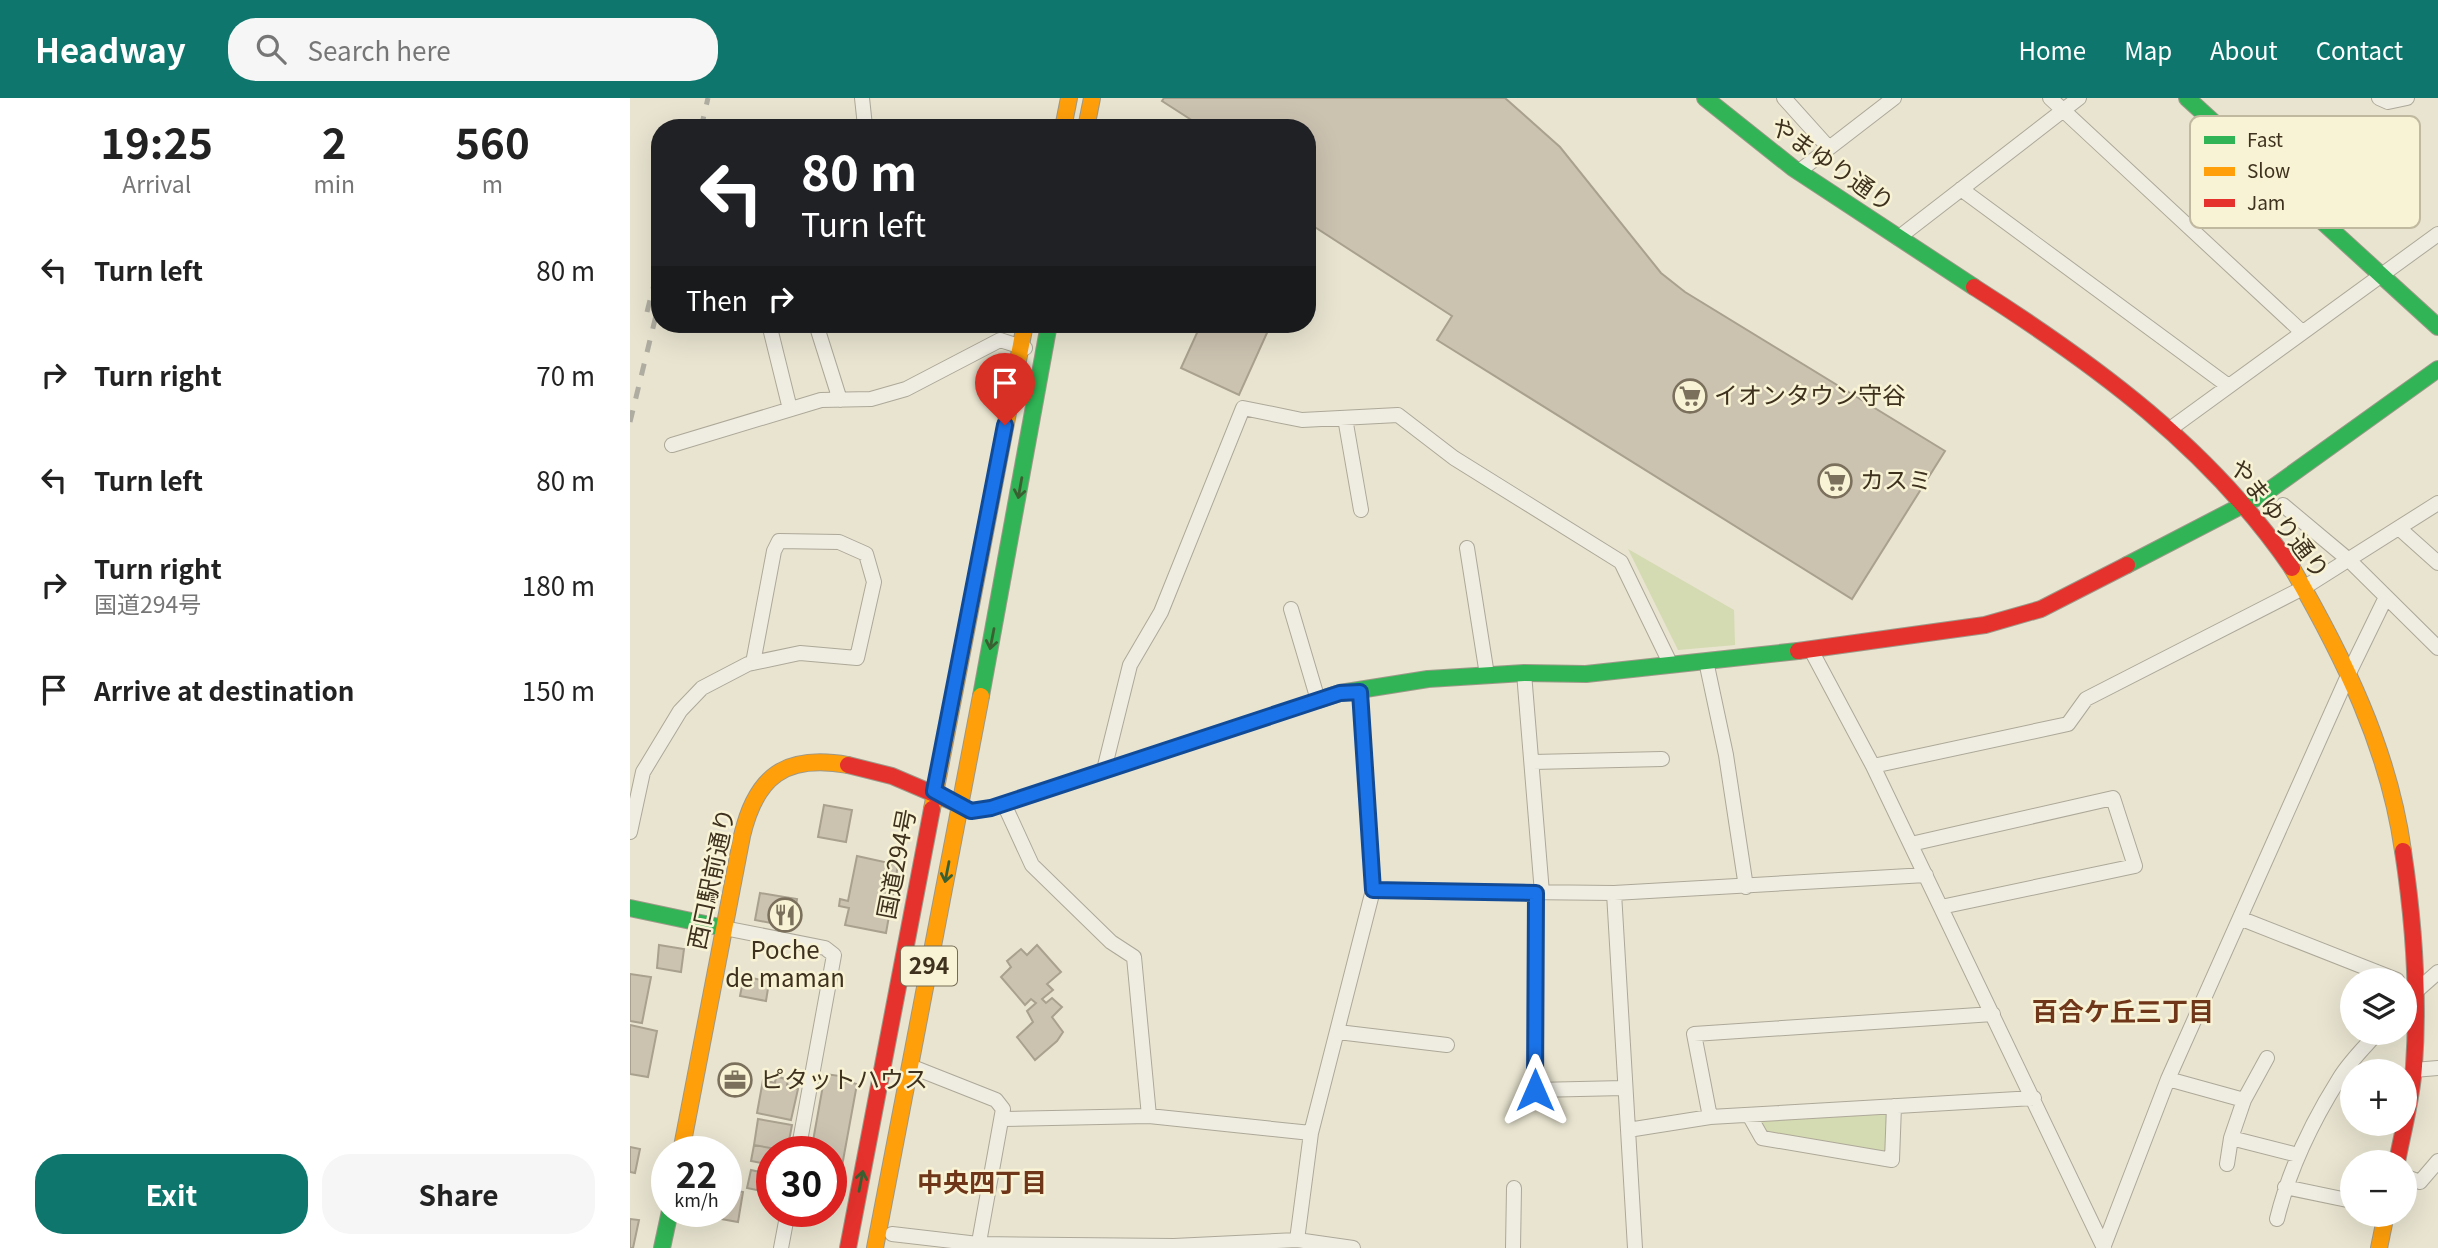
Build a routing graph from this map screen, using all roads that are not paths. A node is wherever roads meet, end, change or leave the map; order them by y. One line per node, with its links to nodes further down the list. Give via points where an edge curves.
1 (862, 98): 14 (street)
2 (1069, 98): 15 (main road)
3 (1092, 98): 16 (main road)
4 (1705, 98): 18 (main road, やまゆり通り)
5 (1784, 98): 17 (street)
6 (2050, 98): 12 (street)
7 (2079, 98): 12 (street)
8 (2187, 98): 13 (main road)
9 (2379, 98): 10 (street, via 2388,102)
10 (2407, 98)
11 (1891, 99): 17 (street)
12 (2063, 111): 19 (street); 25 (street)
13 (2206, 116)
14 (863, 119)
15 (1065, 119)
16 (1088, 119)
17 (1829, 148): 18 (street)
18 (1798, 172): 22 (main road, やまゆり通り)
19 (1961, 190): 22 (street); 35 (street)
20 (2328, 228): 23 (main road)
21 (2438, 234): 23 (street)
22 (1898, 238): 39 (main road, やまゆり通り, via 2070,351)
23 (2379, 275): 24 (main road); 25 (street)
24 (2438, 327)
25 (2302, 332): 35 (street)
26 (771, 333): 37 (street)
27 (819, 333): 36 (street)
28 (1001, 333): 31 (street)
29 (1023, 333): 32 (main road, 国道294号 / 294)
30 (1047, 333): 33 (main road, 国道294号 / 294)
31 (1000, 340): 32 (street); 36 (street, via 906,389 871,399)
32 (1021, 346): 33 (street); 66 (main road, 国道294号 / 294)
33 (1044, 353): 68 (main road, 国道294号 / 294, one-way to 68)
34 (2438, 369): 42 (main road)
35 (2227, 385): 39 (street)
36 (840, 400): 37 (street, via 821,400)
37 (790, 410): 40 (street)
38 (1345, 418): 44 (street); 56 (street, via 1398,415 1454,458 1621,562); 65 (street, via 1302,420 1243,408 1161,612 1130,665)
39 (2170, 429): 42 (main road, やまゆり通り)
40 (672, 444)
41 (2438, 503): 45 (street)
42 (2245, 504): 49 (main road, やまゆり通り); 53 (main road, via 2041,609 1985,625)
43 (2283, 505): 47 (street)
44 (1361, 510)
45 (2400, 529): 47 (street); 48 (street)
46 (1467, 548): 59 (street)
47 (2350, 561): 49 (street); 50 (street)
48 (2438, 563)
49 (2305, 587): 57 (main road, やまゆり通り); 64 (street, via 2086,699 2068,724)
50 (2386, 597): 52 (street); 57 (street)
51 (1291, 609): 61 (street)
52 (2438, 648)
53 (1811, 650): 54 (main road); 64 (street)
54 (1706, 661): 56 (main road); 72 (street)
55 (753, 663): 55 (street, via 779,541 839,542 866,554 874,582 857,658 800,653); 69 (street, via 702,688 680,711 643,772)
56 (1671, 665): 58 (main road, via 1586,674)
57 (2350, 671): 78 (street); 81 (main road, やまゆり通り, via 2375,734 2404,843 2414,906)
58 (1524, 673): 59 (main road); 63 (street)
59 (1487, 675): 60 (main road, via 1428,679)
60 (1360, 692): 61 (main road); 73 (street)
61 (1318, 700): 65 (street)
62 (1662, 759): 63 (street)
63 (1533, 762): 74 (street)
64 (1873, 766): 70 (street)
65 (1104, 770): 67 (street)
66 (934, 791): 68 (main road, 西口駅前通り); 79 (main road, 西口駅前通り, via 906,779 826,763 782,770 768,779 748,811); 123 (main road, 国道294号 / 294, one-way to 66)
67 (1004, 804): 68 (street, via 971,811); 98 (street, via 1032,864 1111,942 1134,957)
68 (960, 806): 89 (main road, 国道294号 / 294, one-way to 89)
69 (630, 832)
70 (1911, 844): 71 (street); 76 (street, via 2113,798 2134,866)
71 (1926, 875): 72 (street); 76 (street)
72 (1746, 887): 75 (street)
73 (1373, 890): 74 (street); 85 (street)
74 (1539, 893): 75 (street); 93 (street, via 1535,1090)
75 (1614, 893): 93 (street)
76 (1941, 907): 84 (street)
77 (630, 908): 79 (main road)
78 (2242, 919): 80 (street); 92 (street)
79 (724, 928): 103 (main road, 西口駅前通り); 104 (street, via 825,948 834,955)
80 (2367, 968)
81 (2412, 968)
82 (2438, 972): 83 (street)
83 (2417, 982)
84 (1993, 1014): 94 (street); 99 (street, via 1694,1034)
85 (1338, 1032): 86 (street); 102 (street)
86 (1447, 1045)
87 (2367, 1045): 106 (street, via 2340,1077)
88 (2267, 1058): 95 (street)
89 (910, 1066): 100 (street, via 996,1100); 124 (main road, 国道294号 / 294)
90 (2438, 1068): 91 (street)
91 (2417, 1070)
92 (2168, 1079): 95 (street); 128 (street)
93 (1624, 1088): 101 (street)
94 (2034, 1098): 96 (street); 128 (street)
95 (2244, 1100): 105 (street)
96 (1894, 1106): 97 (street); 97 (street, via 1892,1160 1762,1138)
97 (1749, 1115): 99 (street)
98 (1149, 1116): 100 (street); 102 (street)
99 (1710, 1117): 101 (street)
100 (1003, 1119): 120 (street)
101 (1629, 1130): 127 (street)
102 (1311, 1133): 118 (street)
103 (684, 1136)
104 (801, 1136)
105 (2231, 1138): 106 (street); 108 (street)
106 (2298, 1155): 110 (street)
107 (2438, 1161): 109 (street)
108 (2227, 1164)
109 (2417, 1181)
110 (2285, 1187): 112 (street); 113 (street)
111 (1514, 1188): 126 (street)
112 (2340, 1198)
113 (2277, 1219)
114 (667, 1227): 121 (main road)
115 (785, 1227): 122 (street)
116 (2383, 1227): 129 (main road)
117 (892, 1234): 120 (street)
118 (1297, 1240): 119 (street); 125 (street)
119 (1247, 1245): 120 (street)
120 (978, 1246)
121 (662, 1248)
122 (781, 1248)
123 (848, 1248)
124 (875, 1248)
125 (1353, 1248)
126 (1513, 1248)
127 (1635, 1248)
128 (2104, 1248)
129 (2379, 1248)

